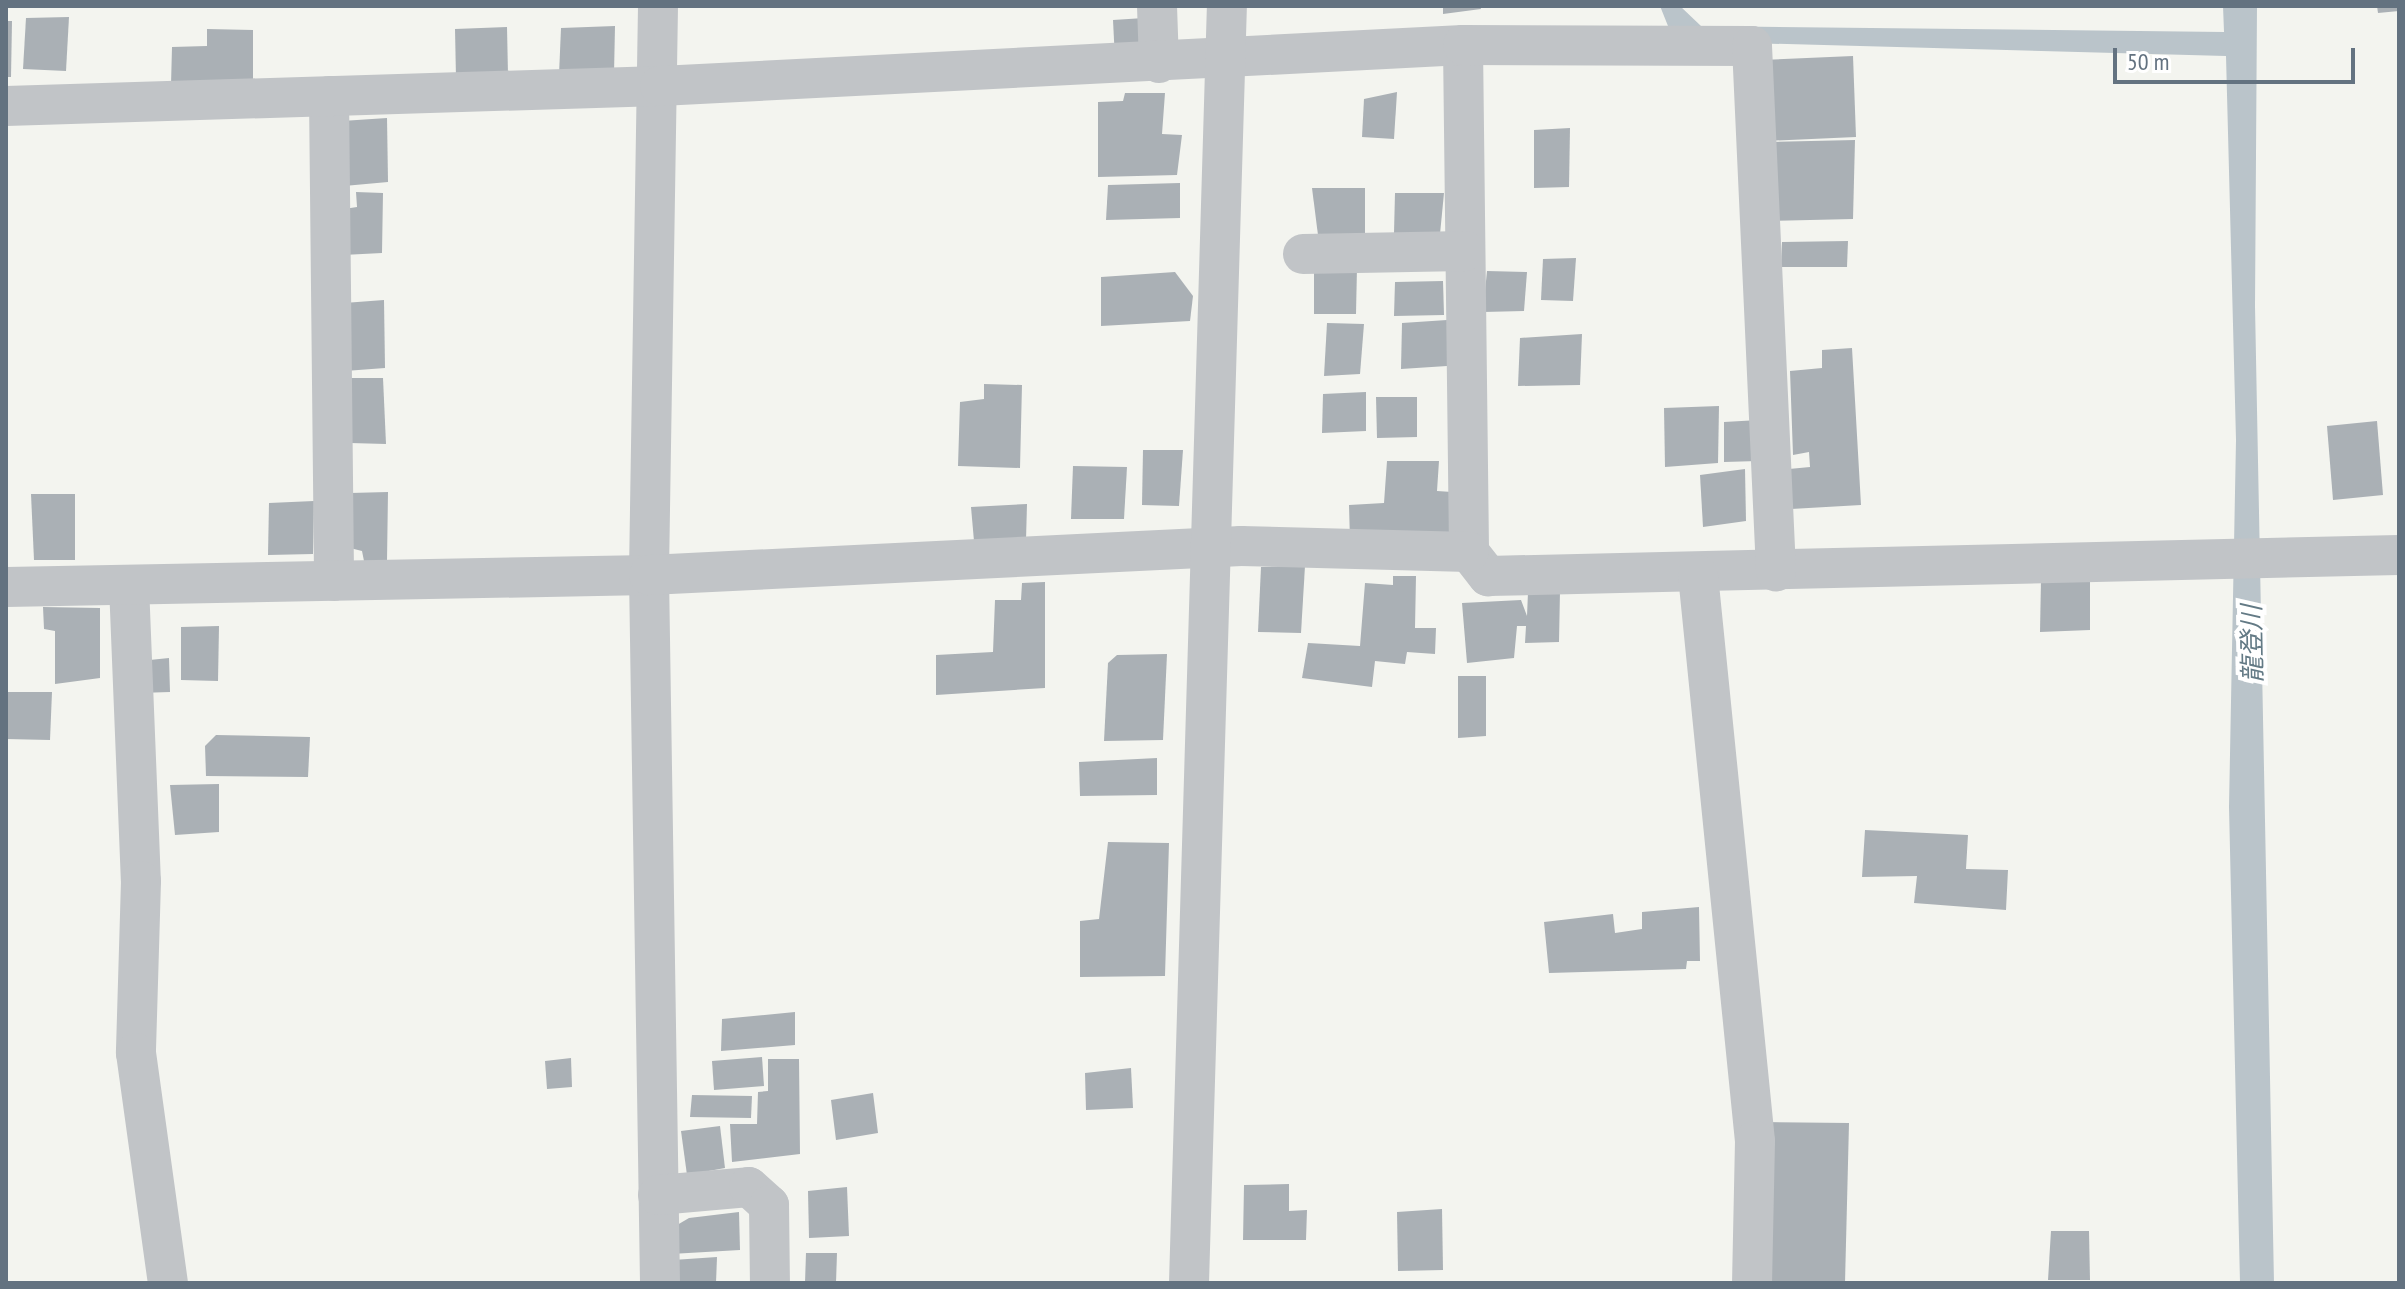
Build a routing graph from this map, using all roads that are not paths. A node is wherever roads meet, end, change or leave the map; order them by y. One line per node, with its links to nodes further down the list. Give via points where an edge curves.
1 (658, 6): 7 (street)
2 (1157, 6): 6 (street)
3 (1227, 6): 5 (street)
4 (1463, 45): 5 (street); 10 (street); 15 (street, via 1752,46)
5 (1227, 58): 6 (street); 12 (street)
6 (1159, 63): 7 (street)
7 (660, 86): 8 (street); 16 (street)
8 (329, 96): 9 (street); 18 (street)
9 (6, 106)
10 (1465, 251): 11 (street); 13 (street)
11 (1303, 254)
12 (1212, 547): 13 (street); 16 (street); 25 (street)
13 (1469, 552): 17 (street, via 1488,576)
14 (2399, 555): 15 (street)
15 (1776, 571): 17 (street)
16 (649, 575): 18 (street); 21 (street)
17 (1698, 575): 26 (street, via 1755,1141)
18 (334, 581): 19 (street)
19 (129, 585): 20 (street); 22 (street, via 141,881 136,1053)
20 (6, 587)
21 (658, 1195): 23 (street); 24 (street, via 749,1187 769,1205)
22 (168, 1283)
23 (660, 1283)
24 (770, 1283)
25 (1189, 1283)
26 (1752, 1283)

